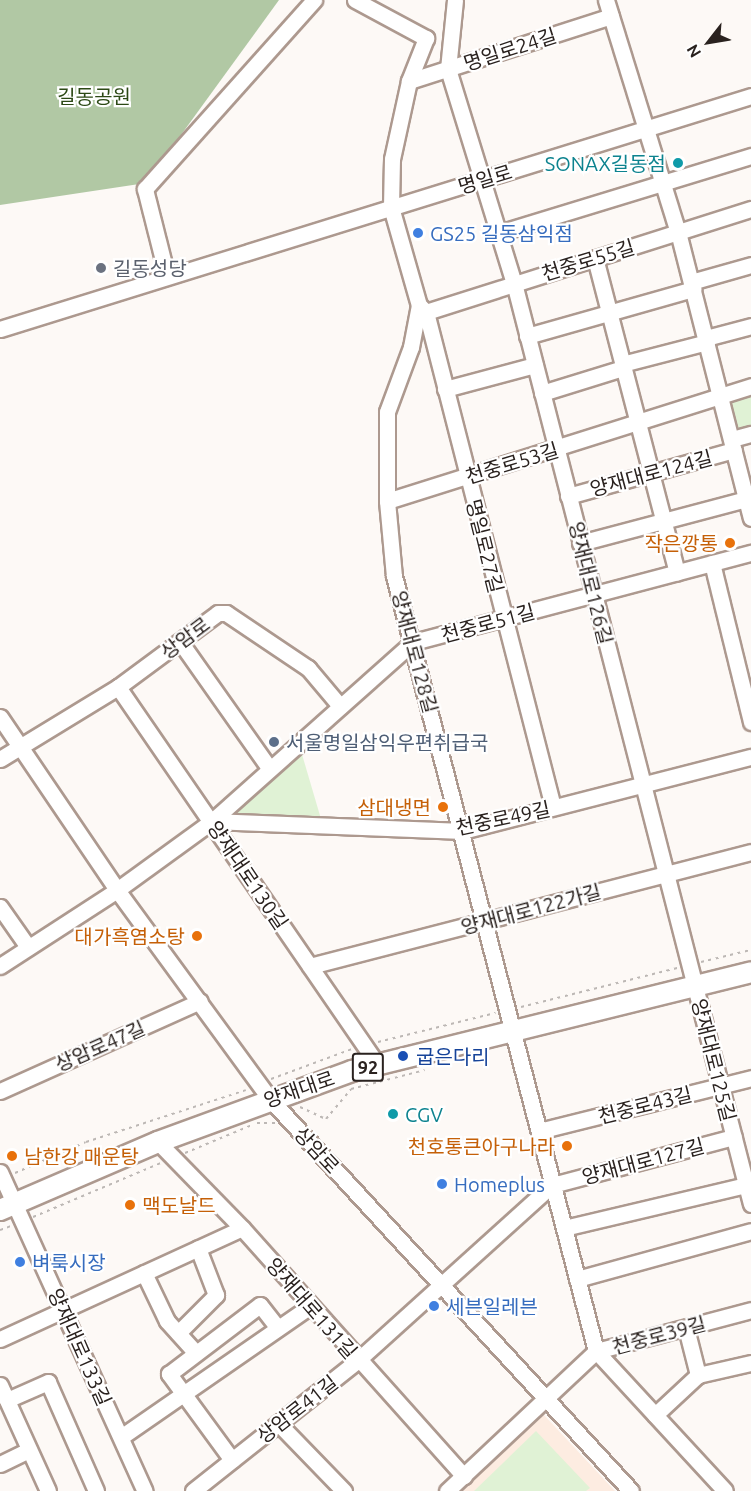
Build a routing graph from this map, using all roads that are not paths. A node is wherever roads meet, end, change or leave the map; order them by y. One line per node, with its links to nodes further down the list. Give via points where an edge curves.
1 (314, 0): 19 (street, via 145,189)
2 (355, 0): 7 (street, via 426,38)
3 (455, 0): 6 (street)
4 (606, 0): 5 (street)
5 (612, 16): 6 (street, 명일로24길); 9 (street)
6 (448, 69): 7 (street, 명일로24길); 11 (street, 양재대로126길)
7 (409, 81): 13 (street, via 392,159)
8 (751, 96): 9 (street, 명일로)
9 (646, 129): 11 (street, 명일로); 12 (street, 양재대로124길)
10 (751, 156): 12 (street)
11 (483, 180): 13 (street, 명일로); 16 (street, 양재대로126길)
12 (663, 182): 15 (street, 양재대로124길); 16 (street)
13 (391, 207): 19 (street, 명일로); 22 (street, 명일로27길)
14 (751, 209): 15 (street, 천중로55길)
15 (678, 232): 17 (street, 천중로55길); 21 (street, 양재대로124길)
16 (499, 233): 20 (street, 양재대로126길)
17 (595, 258): 20 (street, 천중로55길); 23 (street)
18 (751, 265): 21 (street)
19 (166, 276): 25 (street, 명일로)
20 (514, 283): 22 (street, 천중로55길); 26 (street, 양재대로126길)
21 (692, 285): 23 (street); 27 (street, 양재대로124길)
22 (422, 309): 31 (street, 명일로27길); 42 (street, 양재대로128길, via 387,412)
23 (609, 313): 26 (street); 29 (street)
24 (751, 326): 27 (street)
25 (0, 329)
26 (527, 336): 28 (street, 양재대로126길)
27 (706, 340): 29 (street); 33 (street, 양재대로124길)
28 (535, 365): 31 (street); 32 (street, 양재대로126길)
29 (623, 366): 32 (street); 34 (street)
30 (751, 386): 33 (street, 천중로53길)
31 (445, 389): 39 (street, 명일로27길)
32 (542, 393): 37 (street, 양재대로126길)
33 (721, 397): 34 (street, 천중로53길); 36 (street, 양재대로124길)
34 (638, 423): 37 (street, 천중로53길); 38 (street)
35 (751, 434): 36 (street, 양재대로124길)
36 (733, 444): 38 (street, 양재대로124길); 41 (street, 양재대로124길)
37 (556, 449): 39 (street, 천중로53길); 40 (street, 양재대로126길)
38 (651, 473): 40 (street, 양재대로124길); 44 (street)
39 (467, 477): 42 (street, 천중로53길); 50 (street, 명일로27길)
40 (568, 496): 45 (street, 양재대로126길)
41 (746, 499): 43 (street, 양재대로124길); 44 (street)
42 (387, 501): 51 (street, 양재대로128길, via 394,576)
43 (751, 518)
44 (664, 521): 45 (street); 48 (street)
45 (580, 543): 49 (street, 양재대로126길)
46 (751, 553): 47 (street, 천중로51길)
47 (712, 563): 48 (street, 천중로51길); 56 (street)
48 (677, 573): 49 (street, 천중로51길)
49 (594, 595): 50 (street, 천중로51길); 61 (street, 양재대로126길)
50 (503, 619): 51 (street, 천중로51길); 62 (street, 명일로27길)
51 (413, 642): 54 (street, 천중로51길); 64 (street, 양재대로128길)
52 (181, 643): 53 (street, 상암로); 54 (street, 상암로, via 218,614 226,614 308,668); 60 (street)
53 (118, 687): 57 (street, 상암로); 63 (street, 양재대로130길)
54 (340, 706): 60 (street, 천중로51길)
55 (0, 717): 57 (street, 상암로)
56 (751, 722)
57 (21, 748): 59 (street); 67 (street, 상암로)
58 (751, 757): 61 (street, 천중로49길)
59 (0, 759)
60 (270, 769): 63 (street, 천중로51길)
61 (643, 784): 62 (street, 천중로49길); 66 (street, 양재대로126길)
62 (553, 807): 64 (street, 천중로49길)
63 (212, 821): 64 (street, 천중로49길); 67 (street, 천중로51길); 72 (street, 양재대로130길)
64 (462, 831): 69 (street, 양재대로128길)
65 (751, 852): 66 (street, 양재대로122가길)
66 (666, 873): 69 (street, 양재대로122가길); 74 (street, 양재대로126길)
67 (117, 890): 70 (street, 천중로51길); 75 (street, 상암로)
68 (0, 907): 70 (street)
69 (485, 922): 72 (street, 양재대로122가길); 76 (street, 양재대로128길)
70 (28, 948): 71 (street, 천중로51길)
71 (0, 966)
72 (310, 966): 77 (street, 양재대로130길)
73 (751, 972): 74 (main road, 양재대로 / 92)
74 (695, 986): 76 (main road, 양재대로 / 92); 79 (street, 양재대로125길)
75 (200, 1001): 80 (street, 상암로47길); 81 (street, 상암로)
76 (512, 1031): 77 (main road, 양재대로 / 92); 82 (street)
77 (377, 1064): 81 (main road, 양재대로 / 92)
78 (751, 1078): 79 (street, 천중로43길)
79 (721, 1085): 82 (street, 천중로43길); 83 (street, 양재대로125길)
80 (0, 1091)
81 (269, 1098): 84 (main road, 양재대로 / 92); 96 (street, 상암로)
82 (538, 1131): 86 (street)
83 (734, 1137): 86 (street, 양재대로127길); 87 (street, 양재대로125길)
84 (158, 1142): 89 (main road, 양재대로 / 92); 90 (street, 양재대로131길)
85 (0, 1172): 89 (street, 양재대로133길)
86 (552, 1185): 91 (street); 96 (street, 상암로41길)
87 (746, 1185): 88 (street, 양재대로125길); 91 (street)
88 (751, 1204)
89 (12, 1211): 98 (street, 양재대로133길)
90 (242, 1228): 93 (street); 97 (street, 양재대로131길)
91 (564, 1228): 95 (street)
92 (751, 1231): 95 (street)
93 (198, 1248): 94 (street); 102 (street, via 216,1295)
94 (144, 1273): 98 (street); 102 (street, via 167,1321)
95 (577, 1279): 104 (street)
96 (443, 1286): 106 (street, 상암로41길); 111 (street, 상암로)
97 (310, 1306): 100 (street); 106 (street, 양재대로131길)
98 (63, 1310): 103 (street); 115 (street, 양재대로133길)
99 (751, 1310): 101 (street, 천중로39길)
100 (278, 1328): 105 (street, via 260,1305); 110 (street)
101 (686, 1328): 104 (street, 천중로39길); 108 (street)
102 (178, 1333): 105 (street)
103 (0, 1340)
104 (596, 1351): 111 (street, 천중로39길); 113 (street)
105 (196, 1353): 110 (street, via 169,1374)
106 (358, 1360): 114 (street, 상암로41길); 119 (street, 양재대로131길)
107 (751, 1363): 108 (street)
108 (698, 1374): 113 (street)
109 (0, 1384): 112 (street)
110 (182, 1395): 115 (street); 117 (street)
111 (548, 1398): 119 (street, 천중로39길); 126 (street, 상암로)
112 (7, 1400): 116 (street); 121 (street, via 48,1382)
113 (655, 1415): 127 (street)
114 (278, 1423): 117 (street, 상암로41길); 124 (street)
115 (121, 1437): 122 (street, 양재대로133길)
116 (30, 1450): 118 (street); 120 (street)
117 (232, 1460): 123 (street, 상암로41길)
118 (0, 1464)
119 (464, 1476): 125 (street, 천중로39길)
120 (48, 1491)
121 (96, 1491)
122 (145, 1491)
123 (193, 1491)
124 (344, 1491)
125 (447, 1491)
126 (632, 1491)
127 (725, 1491)

